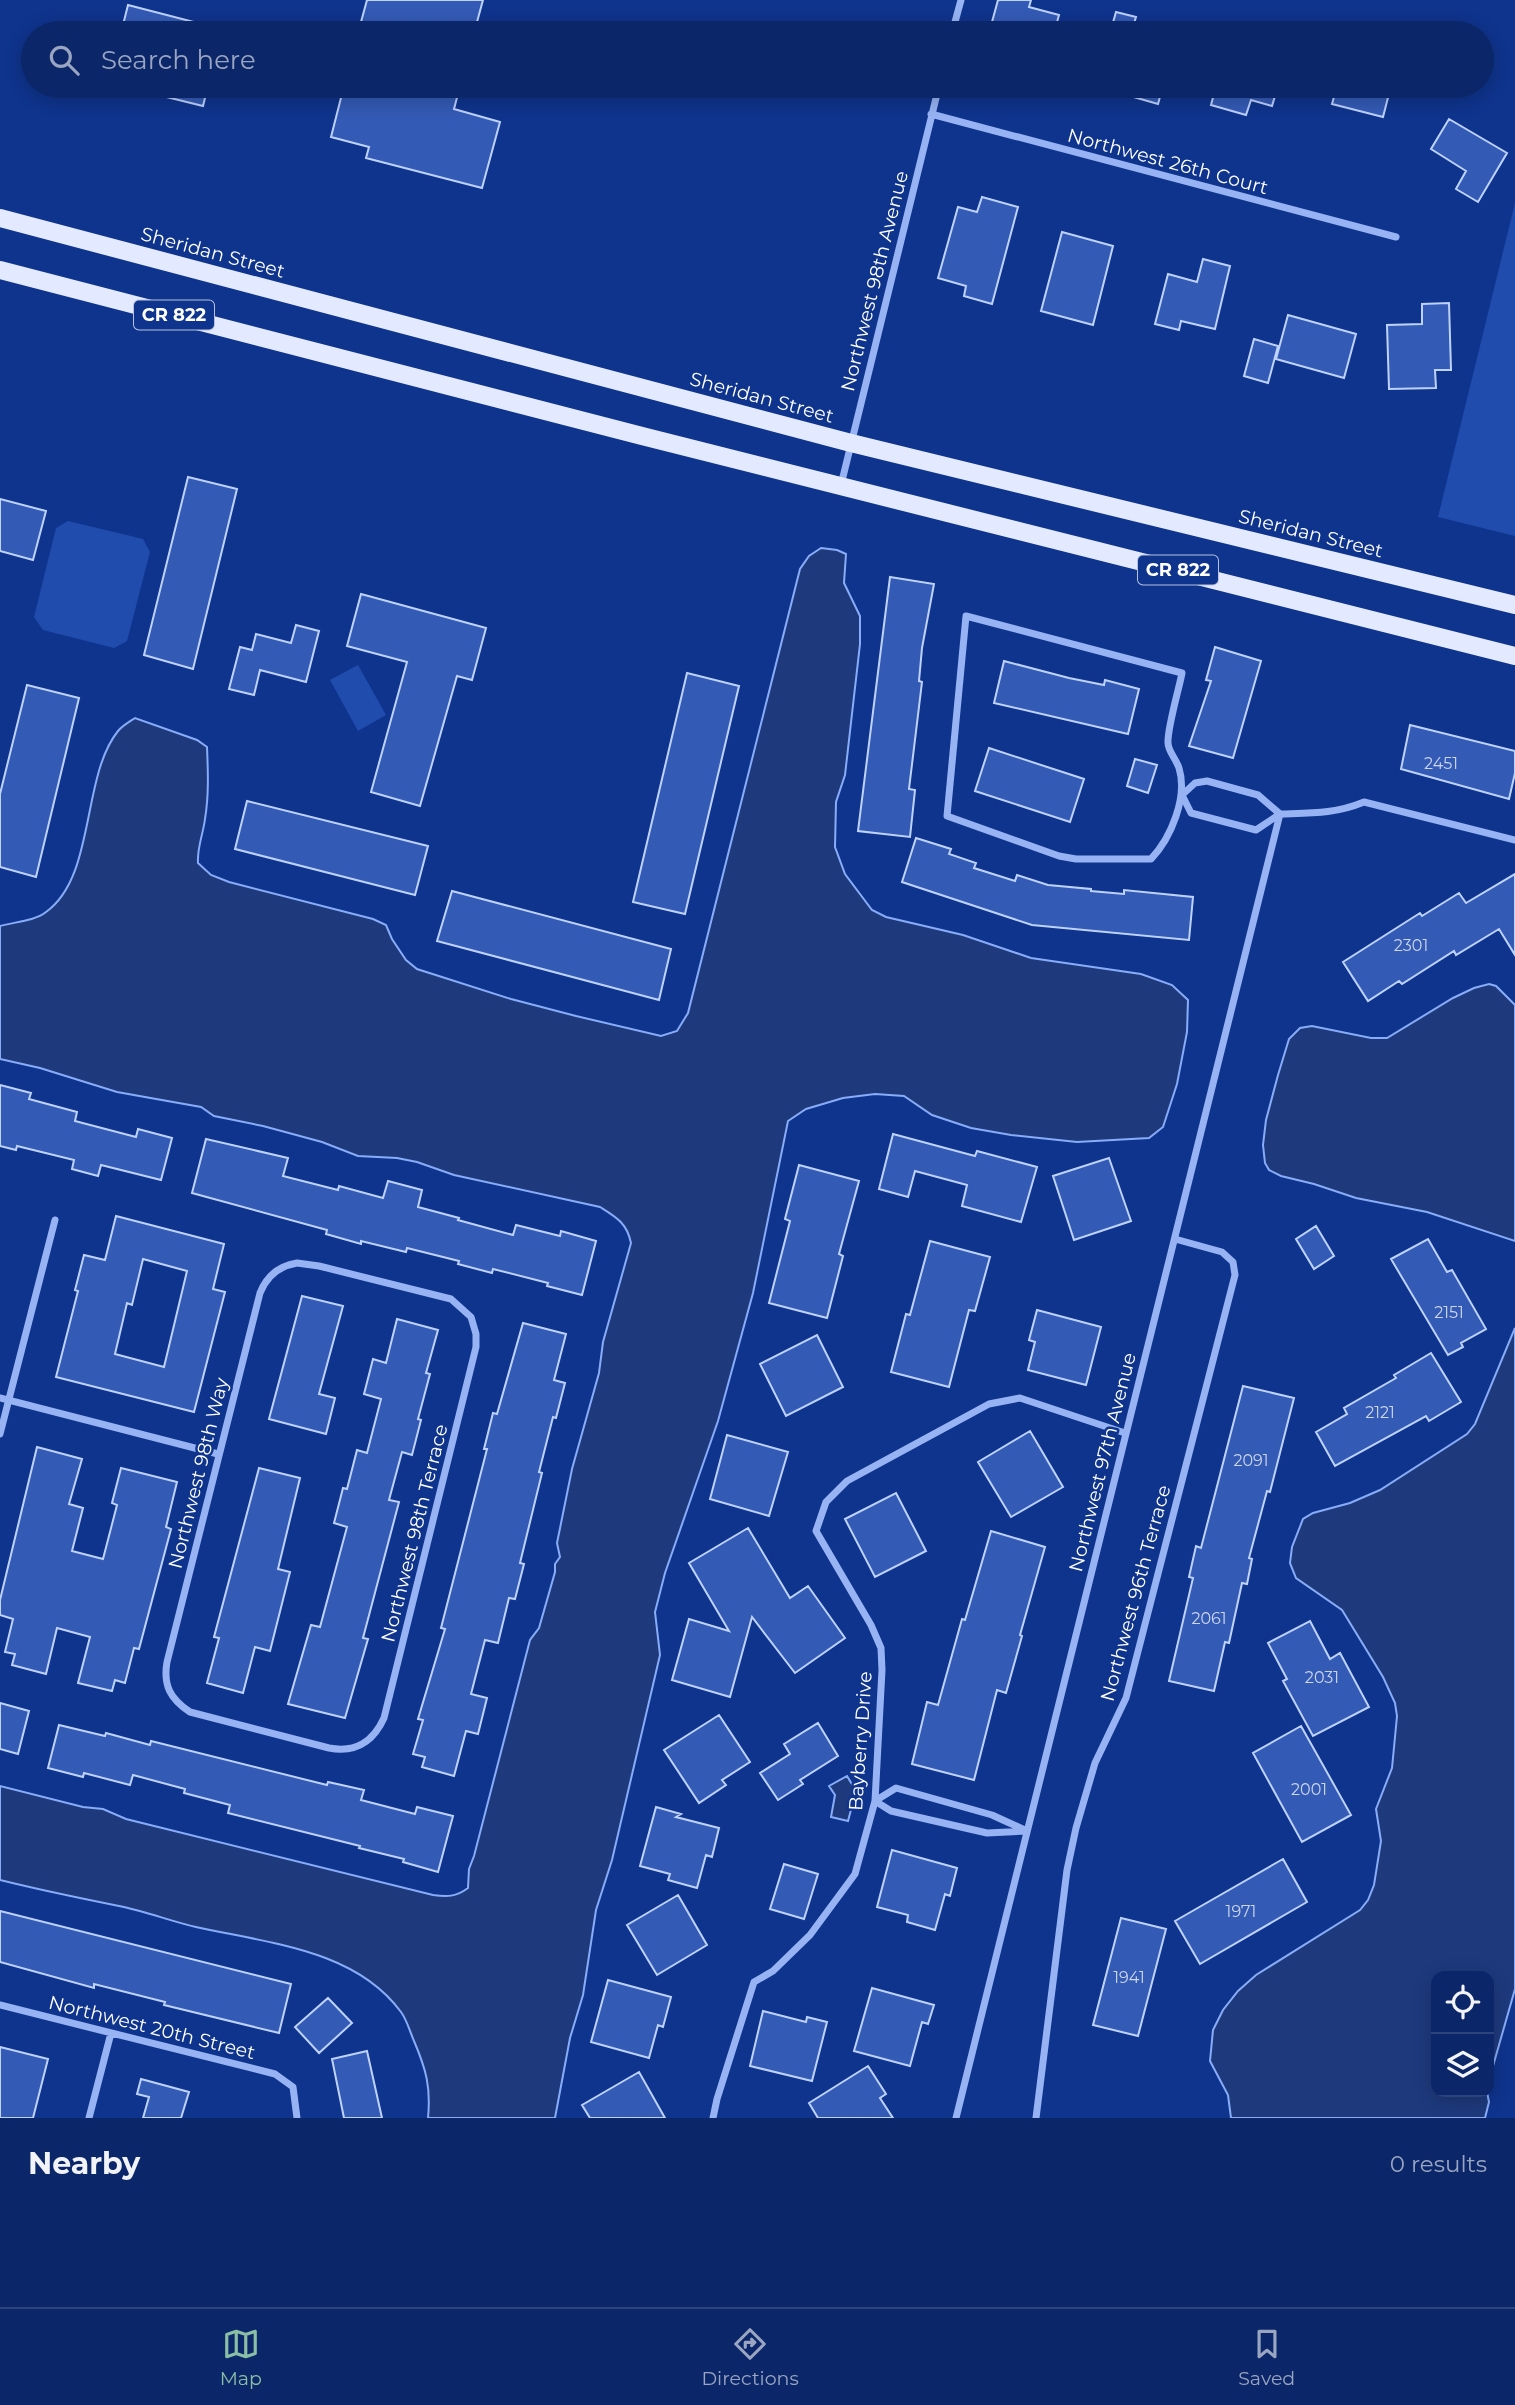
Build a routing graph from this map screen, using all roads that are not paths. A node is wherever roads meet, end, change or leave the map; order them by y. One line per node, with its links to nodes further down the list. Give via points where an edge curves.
1 (961, 0): 2 (street)
2 (955, 21)
3 (936, 98): 4 (street, Northwest 98th Avenue)
4 (931, 114): 6 (street, Northwest 26th Court); 8 (street, Northwest 98th Avenue)
5 (0, 218): 8 (main road, Sheridan Street / CR 822)
6 (1396, 237)
7 (0, 270): 9 (main road, CR 822)
8 (851, 443): 9 (street, Northwest 98th Avenue); 10 (main road, Sheridan Street / CR 822)
9 (841, 485): 11 (main road, CR 822)
10 (1515, 605)
11 (1515, 656)
12 (1182, 795): 12 (street, via 1151,859 1059,856 947,816 966,616 1182,673 1167,744 1179,768); 13 (street, via 1195,783 1207,781 1258,795); 13 (street, via 1191,813 1256,830)
13 (1280, 814): 14 (street, via 1334,812 1364,802); 16 (street, Northwest 97th Avenue)
14 (1515, 840)
15 (55, 1220): 18 (street)
16 (1175, 1239): 19 (street, Northwest 97th Avenue); 31 (street, Northwest 96th Terrace, via 1222,1252 1233,1262 1235,1275 1126,1699 1095,1763 1076,1828)
17 (281, 1268): 21 (street, Northwest 98th Way, via 268,1277 260,1293); 22 (street, Northwest 98th Terrace, via 306,1263 442,1297 457,1303 471,1317 477,1334 384,1718 373,1737 346,1750 202,1716 181,1706)
18 (4, 1399): 20 (street); 21 (street)
19 (1125, 1433): 23 (street, Bayberry Drive, via 1020,1398 989,1404 847,1481 826,1502 816,1531 881,1648); 24 (street, Northwest 97th Avenue)
20 (0, 1434)
21 (218, 1454): 22 (street, Northwest 98th Way, via 167,1662)
22 (170, 1694)
23 (875, 1801): 24 (street, via 891,1811 987,1833); 24 (street, via 895,1788 992,1815); 29 (street, Bayberry Drive, via 855,1874 813,1932 754,1982)
24 (1027, 1831): 30 (street, Northwest 97th Avenue)
25 (0, 2005): 26 (street, Northwest 20th Street)
26 (111, 2033): 27 (street); 28 (street, Northwest 20th Street, via 275,2074 293,2087)
27 (89, 2118)
28 (297, 2118)
29 (713, 2118)
30 (956, 2118)
31 (1036, 2118)

